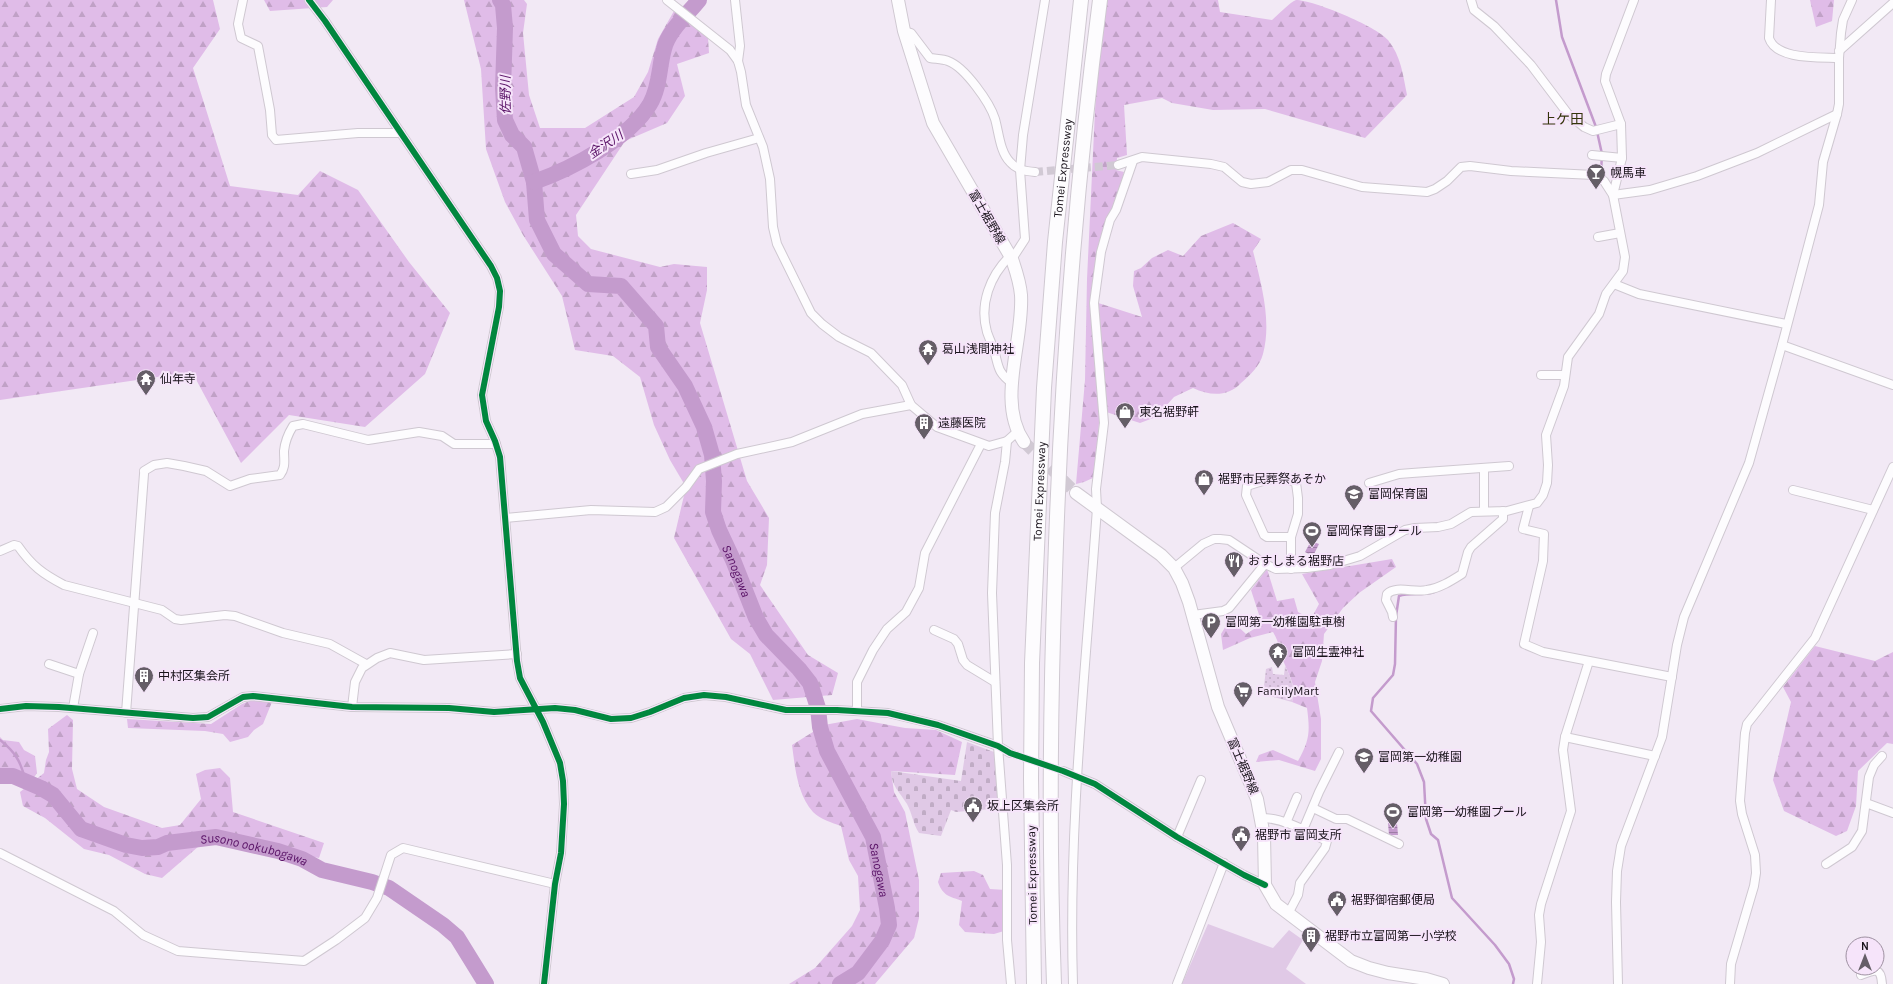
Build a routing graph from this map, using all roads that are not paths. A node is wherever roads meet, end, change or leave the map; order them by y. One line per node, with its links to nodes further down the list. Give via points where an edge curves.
1 (243, 0): 19 (street, via 238,24 241,38 258,46 272,135 276,140 358,133)
2 (309, 0): 19 (street)
3 (668, 0): 16 (street, via 730,50)
4 (735, 0): 16 (street, via 740,46)
5 (898, 0): 14 (main road, 富士裾野線)
6 (1045, 0): 25 (street)
7 (1081, 0): 105 (highway, Tomei Expressway, via 1055,242 1044,396 1032,663)
8 (1100, 0): 106 (highway, Tomei Expressway, via 1078,200 1059,462 1050,804)
9 (1471, 0): 18 (street, via 1474,10 1494,26 1531,65 1568,114 1584,127 1594,131)
10 (1634, 0): 18 (street, via 1605,81)
11 (1771, 0): 15 (street, via 1769,38 1777,50 1786,54)
12 (1852, 0): 15 (street, via 1843,20)
13 (1893, 3): 15 (street)
14 (904, 31): 25 (street, via 911,33 930,58 949,61 957,66 986,98 995,120 1004,156); 31 (main road, 富士裾野線, via 933,123)
15 (1839, 54): 17 (street)
16 (738, 61): 20 (street, via 746,105)
17 (1837, 114): 28 (street, via 1757,153 1697,176 1650,190); 33 (street, via 1823,162 1819,205)
18 (1621, 124): 22 (street)
19 (401, 133): 42 (street, via 497,278 500,291 499,307 482,395 486,422)
20 (759, 138): 27 (street, via 657,170); 39 (street, via 770,179 773,227 777,244 811,312 839,337 871,353 902,385)
21 (1592, 155): 22 (street)
22 (1622, 158): 28 (street)
23 (1133, 161): 24 (street); 28 (street, via 1160,158 1211,164 1224,167 1242,182 1251,184 1268,182 1291,170 1302,170 1362,187 1427,192 1447,181 1460,167 1567,172 1600,177); 51 (street, via 1110,220 1101,252 1094,303 1104,423 1096,489)
24 (1118, 165)
25 (1020, 170): 26 (street); 31 (street, via 1025,239)
26 (1035, 172)
27 (631, 174)
28 (1613, 195): 29 (street)
29 (1620, 233): 30 (street); 32 (street, via 1625,258 1623,271)
30 (1598, 236)
31 (1011, 258): 37 (main road, 富士裾野線, via 1018,276 1021,295 1020,326); 37 (street, via 999,267 988,288 985,310 987,331 1001,375)
32 (1614, 284): 33 (street, via 1639,294); 36 (street, via 1606,294 1599,314 1568,357)
33 (1786, 324): 34 (street)
34 (1782, 345): 38 (street); 71 (street, via 1749,463 1684,617)
35 (1540, 375): 36 (street)
36 (1564, 375): 50 (street, via 1564,386 1546,435 1548,466 1544,495 1537,503)
37 (1012, 383): 40 (main road, 富士裾野線, via 1012,418)
38 (1893, 384)
39 (911, 404): 43 (street, via 937,426); 55 (street, via 862,414 792,442 737,454 699,469 666,507 655,512 591,510)
40 (1020, 437): 41 (street)
41 (1007, 441): 43 (street, via 989,446); 72 (street, via 995,513 992,593)
42 (496, 444): 55 (street, via 500,457); 61 (street, via 454,444 442,436 419,432 368,440 303,424 293,426 287,436 284,449 285,468 280,475 250,479 230,486 206,471 167,463 154,465 144,472)
43 (981, 444): 77 (street, via 925,553 919,588 906,612 887,629 873,650 857,682)
44 (1509, 466): 46 (street)
45 (1893, 466): 52 (street)
46 (1484, 468): 47 (street, via 1406,473); 53 (street)
47 (1370, 483)
48 (1793, 490): 52 (street)
49 (1076, 493): 51 (main road, 富士裾野線)
50 (1529, 506): 54 (street); 67 (street, via 1523,529 1544,534 1543,561 1524,644 1544,652)
51 (1097, 508): 59 (main road, 富士裾野線, via 1144,541); 86 (street)
52 (1873, 510): 112 (street, via 1815,638 1747,724 1740,801 1755,855 1756,873 1731,964)
53 (1484, 511): 54 (street); 60 (street, via 1471,512 1451,524 1405,530 1350,560)
54 (1503, 511): 63 (street, via 1503,519 1469,550 1462,574 1438,588 1394,590 1387,594 1386,600)
55 (505, 518): 66 (street)
56 (1291, 537): 56 (street, via 1298,514 1296,483 1289,479 1264,480 1247,486 1246,495 1264,535); 60 (street)
57 (0, 551): 61 (street, via 14,545 18,546 31,564 64,585)
58 (1265, 564): 59 (street, via 1229,540 1214,539 1203,544); 60 (street, via 1276,569); 62 (street, via 1229,608)
59 (1174, 568): 62 (main road, 富士裾野線)
60 (1291, 569)
61 (135, 604): 69 (street, via 162,610 181,620 235,616 283,633 330,644); 78 (street)
62 (1193, 615): 92 (main road, 富士裾野線, via 1218,707 1257,799)
63 (1393, 617)
64 (934, 630): 72 (street, via 954,639 967,665)
65 (93, 633): 70 (street)
66 (517, 654): 69 (street, via 424,660 390,653); 76 (street, via 520,678)
67 (1590, 660): 71 (street); 79 (street)
68 (49, 664): 70 (street)
69 (366, 664): 73 (street, via 355,682)
70 (79, 674): 74 (street)
71 (1672, 677): 83 (street, via 1662,736)
72 (995, 682): 80 (street)
73 (352, 707): 76 (street, via 450,708 494,712); 78 (street, via 253,696 242,697 208,717)
74 (73, 708): 75 (street, via 26,706); 78 (street)
75 (0, 709)
76 (537, 709): 77 (street, via 575,710 611,719 631,718 684,698 704,695 786,710); 100 (street, via 560,762 563,781 561,853)
77 (857, 711): 80 (street, via 888,713 938,725)
78 (126, 713)
79 (1565, 737): 83 (street); 110 (street, via 1563,759 1571,811 1541,904)
80 (998, 746): 82 (street); 104 (street, via 1007,865 1007,940)
81 (1339, 752): 90 (street)
82 (1010, 753)
83 (1655, 756): 111 (street, via 1621,846 1617,871)
84 (1882, 756): 89 (street, via 1874,765 1869,777)
85 (1064, 771): 86 (street)
86 (1076, 776): 95 (street, via 1095,784); 107 (street, via 1071,940)
87 (1201, 780): 95 (street)
88 (1297, 797): 93 (street)
89 (1866, 803): 91 (street); 99 (street, via 1862,831 1852,847)
90 (1313, 808): 94 (street); 96 (street, via 1336,819 1347,819)
91 (1893, 813)
92 (1262, 818): 93 (street); 101 (main road, 富士裾野線)
93 (1286, 824): 94 (street)
94 (1303, 830): 102 (street, via 1328,841 1300,883 1298,895)
95 (1177, 837): 98 (street)
96 (1399, 844)
97 (0, 852): 100 (street, via 114,911 143,935 178,951 304,961 365,918 377,898 391,855 402,848)
98 (1224, 863): 101 (street); 108 (street)
99 (1826, 864)
100 (555, 884): 103 (street)
101 (1265, 885): 102 (main road, 富士裾野線, via 1276,904)
102 (1288, 914): 109 (main road, 富士裾野線, via 1351,961 1368,968)
103 (544, 984)
104 (1011, 984)
105 (1034, 984)
106 (1054, 984)
107 (1073, 984)
108 (1177, 984)
109 (1442, 984)
110 (1537, 984)
111 (1618, 984)
112 (1730, 984)

